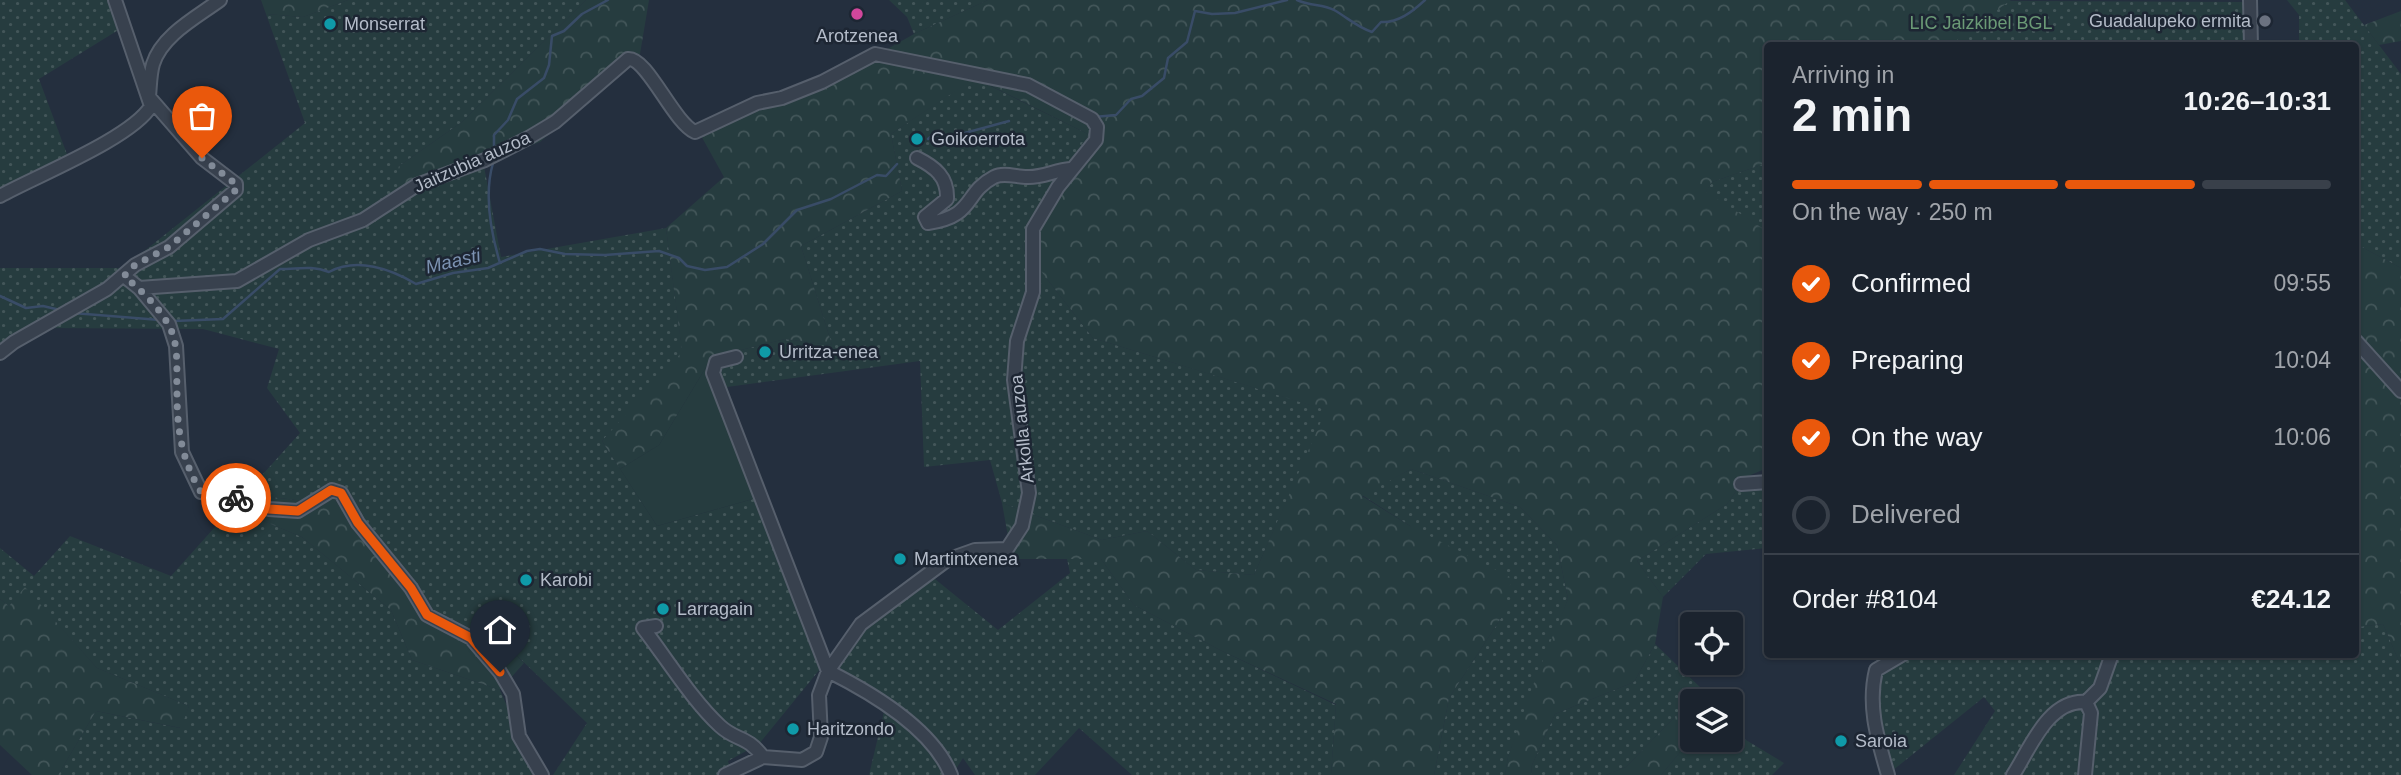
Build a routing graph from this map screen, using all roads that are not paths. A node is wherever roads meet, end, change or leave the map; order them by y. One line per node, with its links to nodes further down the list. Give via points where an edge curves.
1 (115, 0): 6 (street)
2 (219, 0): 6 (street, via 162,47 153,64)
3 (2250, 0): 4 (street)
4 (2251, 42)
5 (875, 54): 8 (street, Arkolla auzoa, via 1028,85 1078,110 1097,127 1096,140); 11 (street, Jaitzubia auzoa, via 822,82 757,103 695,132 688,129 641,63 628,58 530,138 417,185 363,220 309,240 237,281)
6 (149, 97): 9 (street, via 151,106 146,114 106,142); 10 (street, via 202,158 236,184 236,190 169,247)
7 (917, 158): 8 (street, via 935,168 948,187 947,199 925,216 928,223 963,211 984,183 997,175 1030,177)
8 (1070, 169): 21 (street, Arkolla auzoa, via 1033,229 1033,292 1017,341 1014,380 1029,493 1022,526 1007,549 975,550 947,560 895,597 861,624)
9 (0, 196)
10 (124, 276): 11 (street); 13 (street)
11 (139, 288): 24 (street, via 169,324 176,346 181,452 201,492 246,499 269,509 298,511 331,490 341,493 427,615 471,638 500,672 513,694 519,736)
12 (2359, 344): 15 (street)
13 (0, 353)
14 (736, 357): 21 (street, via 716,362 713,373)
15 (2401, 390)
16 (1764, 482): 17 (street)
17 (1741, 484)
18 (656, 626): 23 (street, via 643,628 707,710 722,728 752,742)
19 (1896, 658): 27 (street, via 1876,670 1872,687 1873,720)
20 (2111, 658): 22 (street, via 2100,688)
21 (828, 671): 23 (street, Arkolla auzoa, via 820,695 821,737 816,752 803,760); 26 (street, via 890,708 944,757)
22 (2086, 702): 28 (street, via 2078,702 2042,725); 29 (street, via 2091,713)
23 (762, 757): 25 (street)
24 (542, 775)
25 (725, 775)
26 (951, 775)
27 (1888, 775)
28 (2013, 775)
29 (2085, 775)

